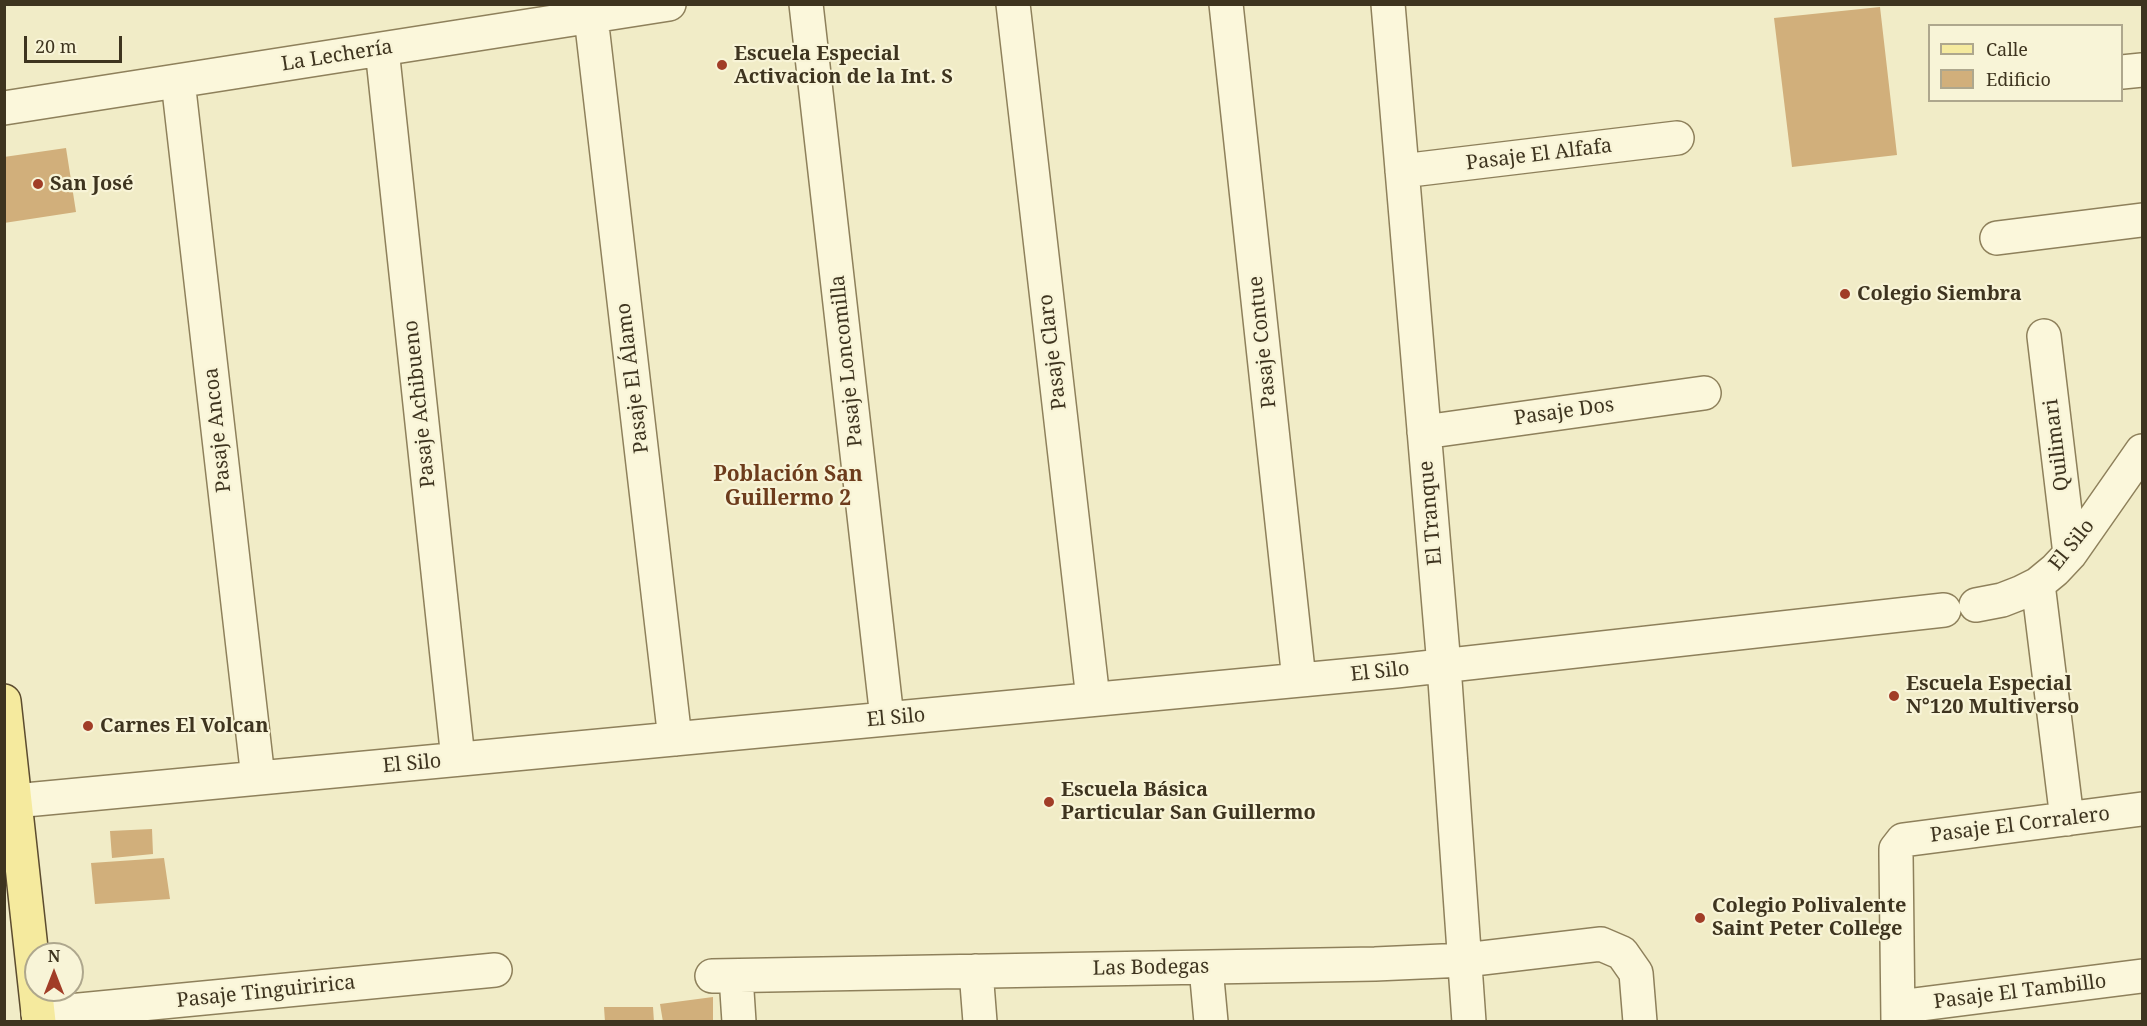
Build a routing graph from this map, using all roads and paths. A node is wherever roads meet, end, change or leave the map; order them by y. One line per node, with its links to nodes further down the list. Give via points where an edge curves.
1 (669, 4): 6 (street, La Lechería)
2 (806, 4): 28 (street, Pasaje Loncomilla)
3 (1013, 4): 26 (street, Pasaje Claro)
4 (1226, 4): 25 (street, Pasaje Contue)
5 (1388, 4): 13 (street, El Tranque)
6 (591, 16): 7 (street, La Lechería); 29 (street, Pasaje El Álamo)
7 (382, 49): 10 (street, La Lechería); 30 (street, Pasaje Achibueno)
8 (2142, 70): 9 (street)
9 (2123, 72)
10 (178, 81): 11 (street, La Lechería); 31 (street, Pasaje Ancoa)
11 (4, 108)
12 (1677, 138): 13 (street, Pasaje El Alfafa)
13 (1402, 171): 18 (street, El Tranque)
14 (2142, 220): 15 (street)
15 (1997, 238)
16 (2044, 336): 20 (street, Quilimari)
17 (1704, 393): 18 (street, Pasaje Dos)
18 (1424, 432): 24 (street, El Tranque)
19 (2142, 451): 20 (street, El Silo)
20 (2070, 554): 21 (street, El Silo)
21 (2038, 584): 22 (street, El Silo, via 2002,600); 34 (street)
22 (1976, 605)
23 (1944, 610): 24 (street, El Silo)
24 (1444, 666): 25 (street, El Silo); 35 (street, El Tranque)
25 (1299, 680): 26 (street, El Silo)
26 (1093, 699): 28 (street, El Silo)
27 (4, 701): 32 (main road)
28 (887, 718): 29 (street, El Silo)
29 (675, 739): 30 (street, El Silo)
30 (458, 759): 31 (street, El Silo)
31 (258, 778): 32 (street, El Silo)
32 (10, 802): 41 (main road)
33 (2142, 809): 34 (street, Pasaje El Corralero)
34 (2067, 819): 40 (street, Pasaje El Corralero, via 1909,839 1899,844)
35 (1465, 960): 36 (street, Las Bodegas); 45 (street, El Tranque); 46 (street, Las Bodegas, via 1601,944 1622,953 1636,973)
36 (1206, 968): 38 (street, Las Bodegas); 44 (street)
37 (495, 970): 41 (street, Pasaje Tinguiririca)
38 (976, 971): 42 (street, Las Bodegas, via 724,976); 43 (street)
39 (2142, 976): 40 (street, Pasaje El Tambillo)
40 (1898, 1014)
41 (38, 1018)
42 (739, 1022)
43 (980, 1022)
44 (1211, 1022)
45 (1469, 1022)
46 (1640, 1022)

